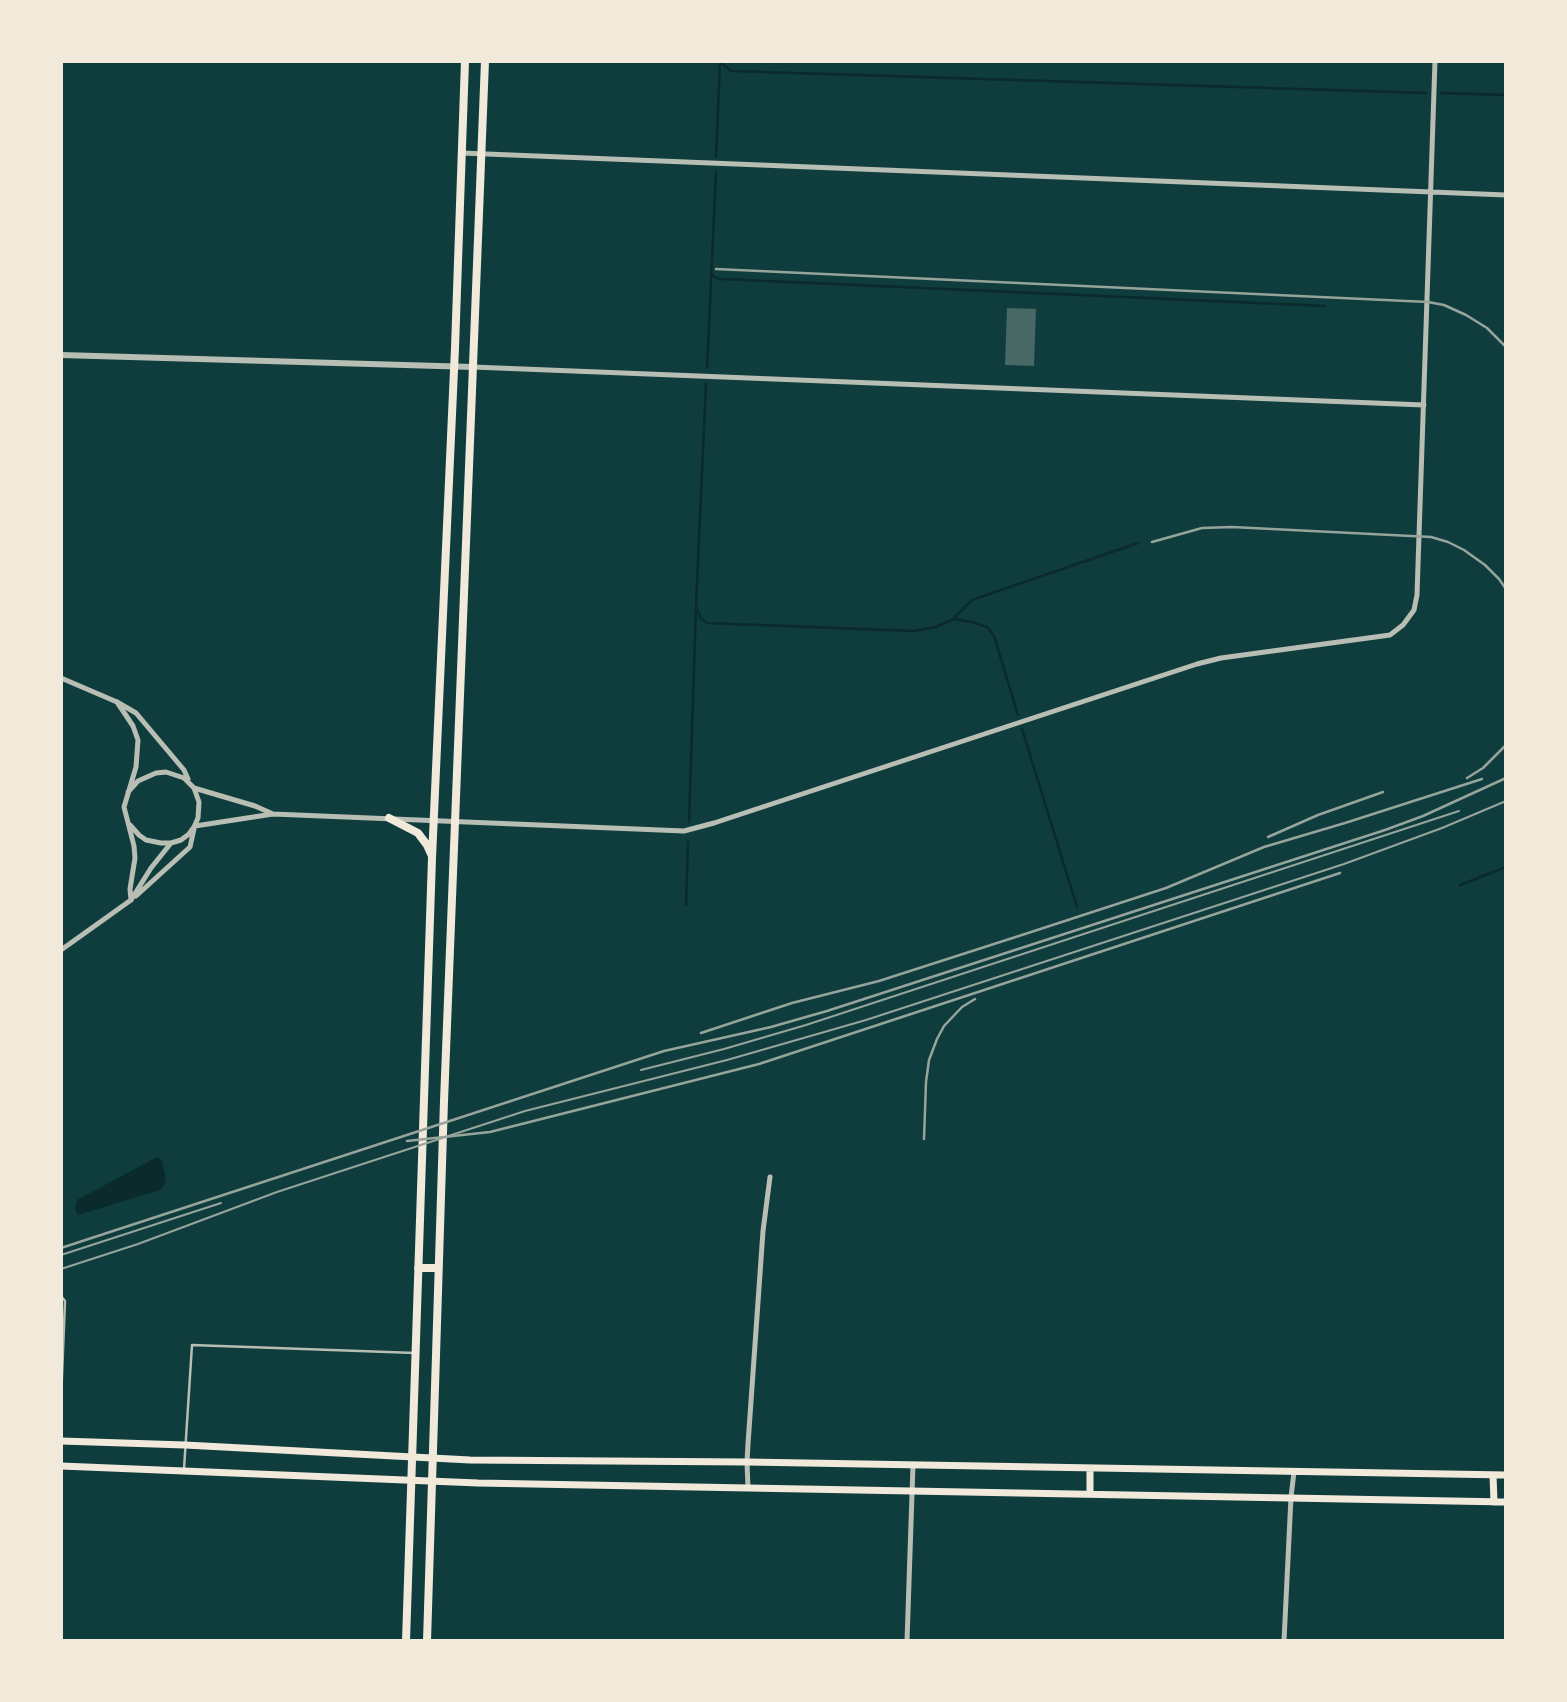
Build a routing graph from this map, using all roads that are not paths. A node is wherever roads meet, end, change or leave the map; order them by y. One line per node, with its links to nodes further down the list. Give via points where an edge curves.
1 (465, 61): 4 (main road)
2 (485, 61): 5 (main road)
3 (1435, 61): 6 (street)
4 (462, 153): 5 (street); 9 (main road)
5 (482, 154): 6 (street); 10 (main road)
6 (1431, 192): 7 (street); 11 (street)
7 (1506, 195)
8 (61, 355): 9 (street)
9 (453, 367): 10 (street); 12 (main road)
10 (472, 367): 11 (street); 13 (main road)
11 (1424, 405): 22 (street, via 1417,595 1414,610 1390,635 1197,664 684,831)
12 (444, 594): 13 (main road); 21 (main road)
13 (463, 595): 22 (main road)
14 (61, 678): 15 (street)
15 (117, 702): 16 (street, via 136,713); 18 (street, via 138,740)
16 (189, 782): 17 (street); 18 (street, via 176,774 156,773)
17 (194, 788): 19 (street); 24 (street, via 199,802)
18 (128, 792): 23 (street, via 124,807)
19 (272, 814): 20 (street); 24 (street)
20 (389, 818): 21 (street); 26 (main road, via 418,833)
21 (434, 820): 22 (street); 26 (main road)
22 (454, 821): 30 (main road)
23 (128, 822): 25 (street, via 146,839); 27 (street, via 135,858)
24 (195, 826): 25 (street); 27 (street, via 190,847)
25 (172, 843): 27 (street)
26 (432, 858): 29 (main road)
27 (131, 900): 28 (street)
28 (61, 950)
29 (428, 1002): 30 (main road); 32 (main road)
30 (448, 1002): 33 (main road)
31 (769, 1177): 41 (street)
32 (418, 1268): 33 (main road); 35 (main road)
33 (438, 1268): 40 (main road)
34 (61, 1296): 36 (lane, via 65,1301)
35 (416, 1353): 38 (lane, via 192,1345); 39 (main road)
36 (61, 1401)
37 (61, 1441): 38 (main road)
38 (185, 1445): 39 (main road); 45 (lane)
39 (412, 1457): 40 (main road); 49 (main road)
40 (433, 1458): 41 (main road); 50 (main road)
41 (747, 1462): 42 (main road); 51 (street)
42 (914, 1465): 44 (main road); 52 (street)
43 (61, 1466): 45 (main road)
44 (1090, 1468): 46 (main road); 53 (main road)
45 (184, 1472): 49 (main road)
46 (1294, 1472): 47 (main road); 54 (street)
47 (1493, 1475): 48 (main road); 55 (main road)
48 (1506, 1475)
49 (411, 1480): 50 (main road); 57 (main road)
50 (432, 1481): 51 (main road); 58 (main road)
51 (748, 1488): 52 (main road)
52 (912, 1490): 53 (main road); 59 (street)
53 (1090, 1494): 54 (main road)
54 (1291, 1497): 55 (main road); 60 (street)
55 (1494, 1502): 56 (main road)
56 (1506, 1502)
57 (406, 1641)
58 (427, 1641)
59 (906, 1641)
60 (1283, 1641)

